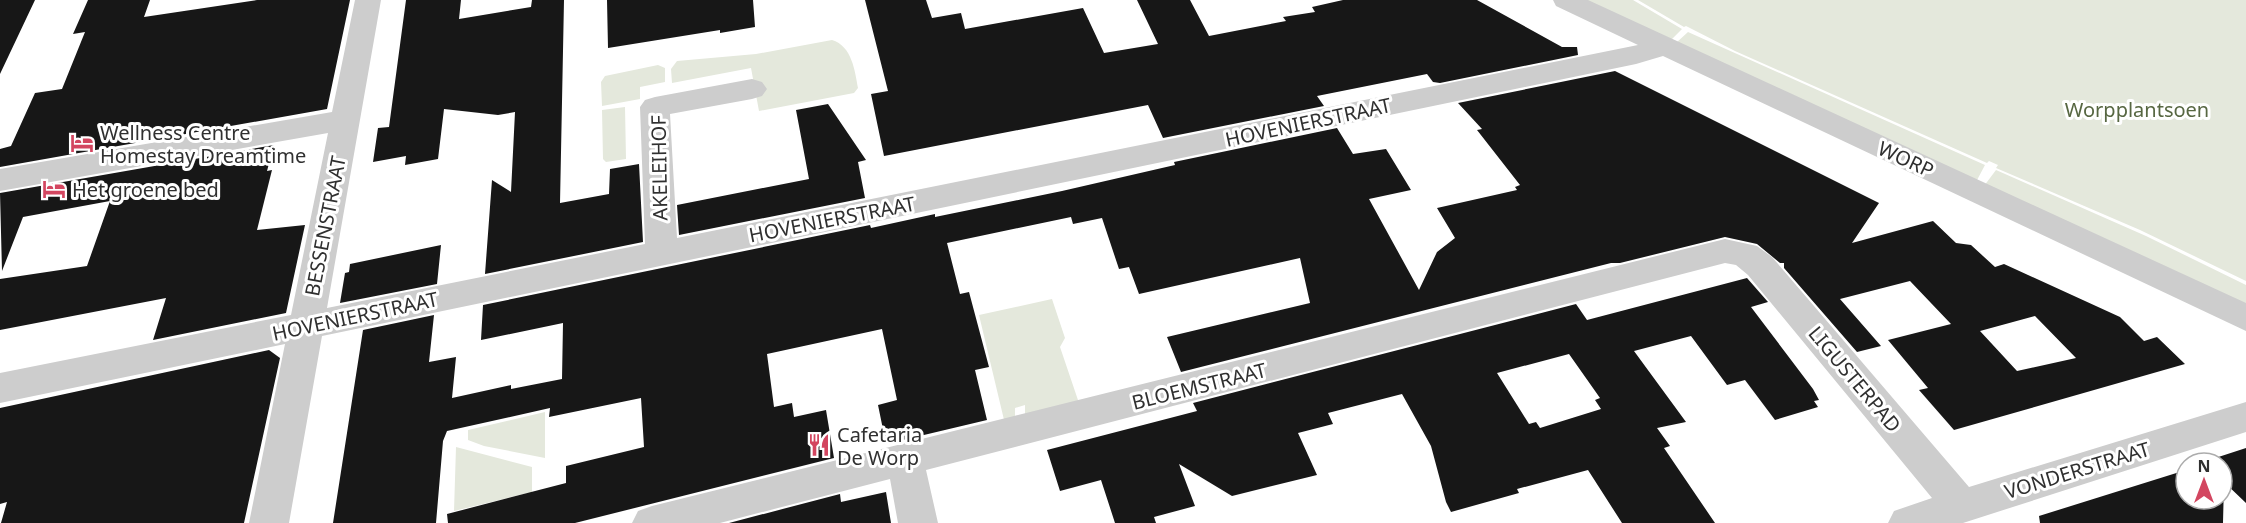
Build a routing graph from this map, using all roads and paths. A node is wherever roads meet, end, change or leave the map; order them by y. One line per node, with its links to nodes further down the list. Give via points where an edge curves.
1 (368, 0): 5 (street, BESSENSTRAAT)
2 (1566, 0): 3 (street, WORP)
3 (1662, 47): 7 (street, HOVENIERSTRAAT); 9 (street, WORP)
4 (752, 89): 7 (street, AKELEIHOF, via 655,107)
5 (346, 120): 6 (street); 10 (street, BESSENSTRAAT)
6 (0, 180)
7 (662, 253): 10 (street, HOVENIERSTRAAT)
8 (1745, 255): 13 (street, BLOEMSTRAAT, via 1721,251); 14 (street, LIGUSTERPAD, via 1760,266)
9 (2246, 318)
10 (305, 327): 11 (street, HOVENIERSTRAAT); 15 (street, BESSENSTRAAT)
11 (0, 388)
12 (2246, 417): 14 (street, VONDERSTRAAT)
13 (905, 460): 16 (street, BLOEMSTRAAT); 17 (street)
14 (1962, 506): 18 (street, VONDERSTRAAT)
15 (269, 523)
16 (652, 523)
17 (918, 523)
18 (1908, 523)

